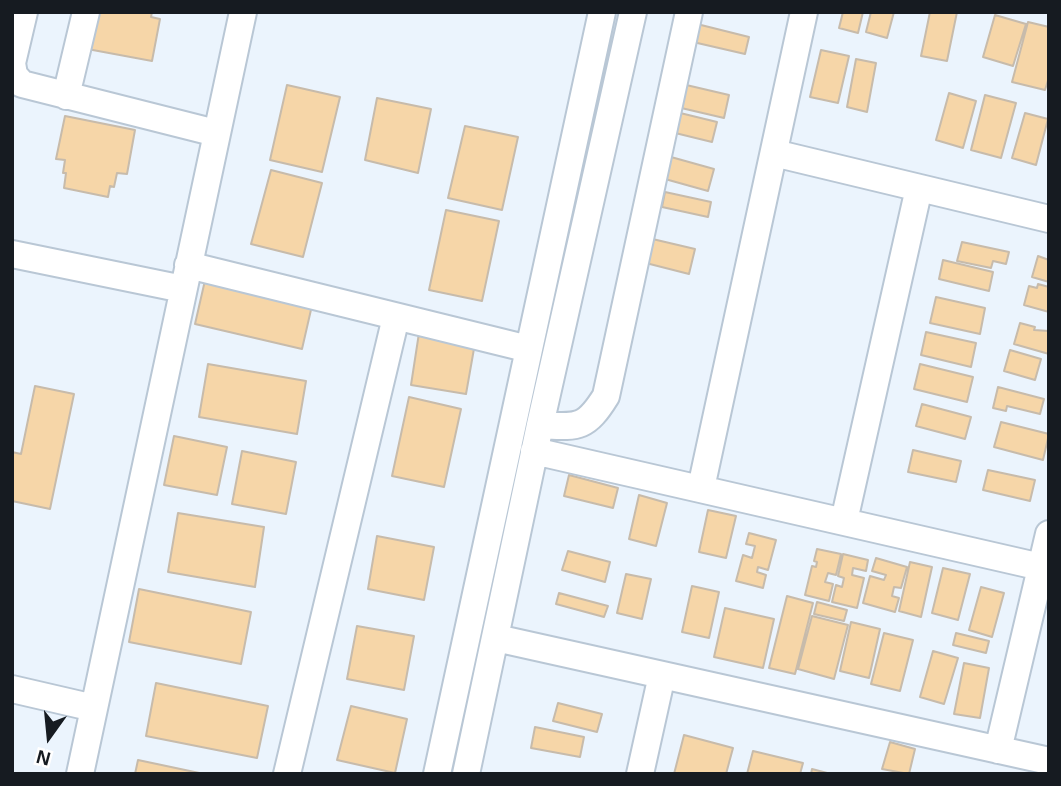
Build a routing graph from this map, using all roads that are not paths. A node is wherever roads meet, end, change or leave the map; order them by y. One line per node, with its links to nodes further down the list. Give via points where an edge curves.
1 (24, 12): 8 (street, via 12,63 14,75 22,84)
2 (86, 12): 8 (street)
3 (243, 12): 9 (street)
4 (602, 12): 14 (street)
5 (633, 12): 15 (street)
6 (689, 12): 19 (street, via 606,396 593,416 574,427)
7 (804, 12): 10 (street)
8 (66, 96): 9 (street)
9 (216, 133): 16 (street)
10 (774, 153): 11 (street); 21 (street)
11 (919, 188): 12 (street); 22 (street)
12 (1049, 219)
13 (12, 254): 16 (street)
14 (547, 268): 15 (street); 18 (street)
15 (574, 274): 19 (street)
16 (185, 277): 17 (street); 28 (street)
17 (396, 317): 18 (street); 32 (street)
18 (529, 349): 33 (street)
19 (540, 425): 20 (street)
20 (534, 451): 21 (street); 25 (street)
21 (701, 488): 22 (street)
22 (844, 521): 24 (street)
23 (1049, 534): 24 (street)
24 (1041, 567): 29 (street)
25 (496, 638): 26 (street); 34 (street)
26 (662, 675): 29 (street); 35 (street)
27 (12, 688): 28 (street)
28 (94, 708): 31 (street)
29 (998, 750): 30 (street)
30 (1049, 761)
31 (79, 774)
32 (287, 774)
33 (437, 774)
34 (466, 774)
35 (640, 774)

